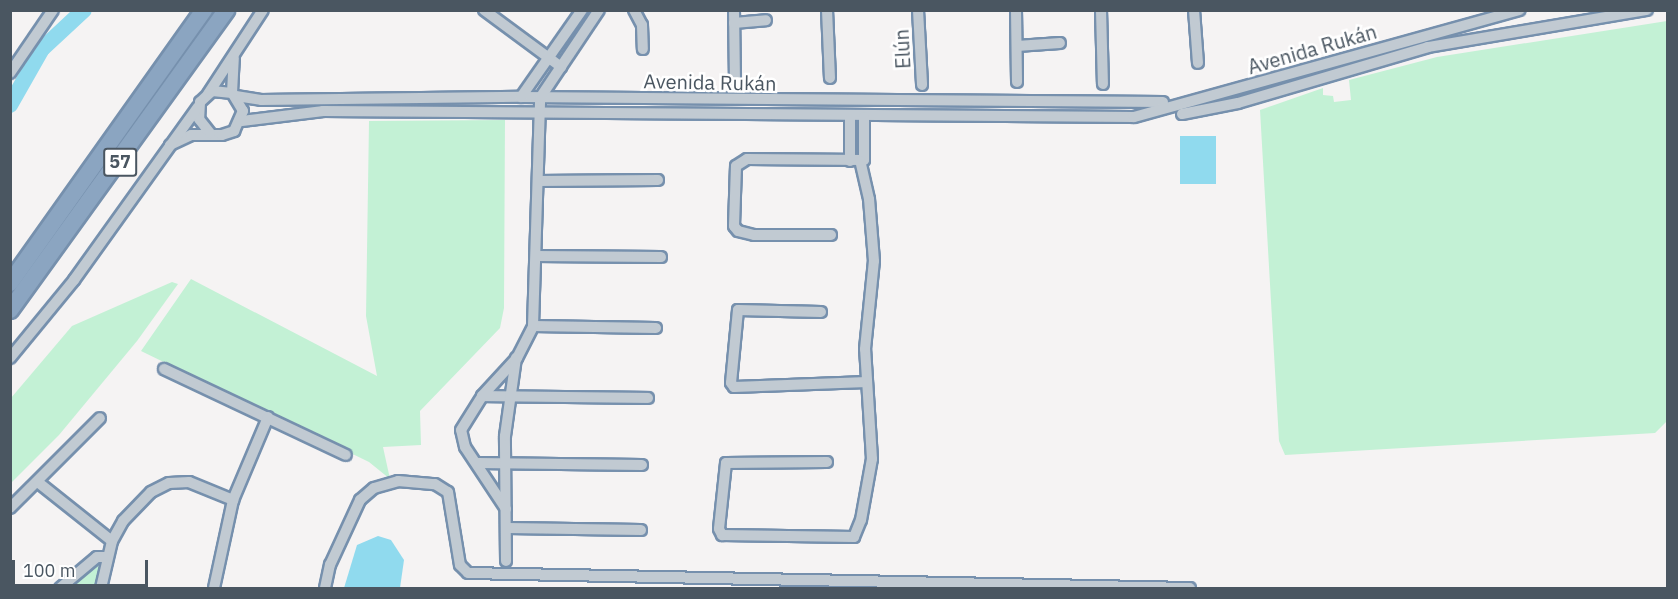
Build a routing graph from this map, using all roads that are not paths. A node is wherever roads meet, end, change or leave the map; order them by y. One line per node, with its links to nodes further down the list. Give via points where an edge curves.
1 (53, 10): 26 (street)
2 (204, 10): 57 (highway, 57)
3 (226, 10): 58 (highway, 57)
4 (263, 10): 21 (street)
5 (484, 10): 23 (street)
6 (582, 10): 23 (street)
7 (599, 10): 25 (street)
8 (634, 10): 22 (street, via 642,25)
9 (734, 10): 18 (street)
10 (826, 10): 27 (street)
11 (918, 10): 31 (street, Elún)
12 (1016, 10): 20 (street)
13 (1101, 10): 30 (street)
14 (1194, 10): 24 (street)
15 (1519, 10): 38 (street, Avenida Rukán)
16 (1647, 10): 42 (street, via 1428,47 1238,103)
17 (766, 20): 18 (street)
18 (734, 23): 28 (street)
19 (1060, 43): 20 (street)
20 (1017, 46): 29 (street)
21 (236, 49): 32 (street); 33 (street)
22 (643, 49)
23 (548, 58): 25 (street); 34 (street)
24 (1198, 63)
25 (561, 67): 35 (street)
26 (10, 73)
27 (830, 78)
28 (735, 80)
29 (1017, 82)
30 (1103, 84)
31 (922, 85)
32 (207, 94): 33 (street, via 217,90); 40 (street)
33 (234, 95): 36 (street, Avenida Rukán, via 261,100); 48 (street, via 242,105)
34 (521, 98): 35 (street, Avenida Rukán); 36 (street, Avenida Rukán)
35 (540, 98): 37 (street, Avenida Rukán); 43 (street)
36 (395, 99): 41 (street)
37 (734, 100): 39 (street, Avenida Rukán); 44 (street)
38 (1184, 101): 39 (street, Avenida Rukán, via 1118,105); 47 (street, Avenida Rukán, via 1134,117 1104,119)
39 (927, 102): 47 (street)
40 (198, 107): 49 (street, via 199,119); 50 (street)
41 (395, 111): 43 (street, Avenida Rukán); 48 (street, Avenida Rukán, via 322,111)
42 (1182, 114)
43 (539, 115): 44 (street, Avenida Rukán); 53 (street)
44 (734, 116): 45 (street, Avenida Rukán)
45 (850, 117): 46 (street, Avenida Rukán); 51 (street)
46 (864, 117): 47 (street, Avenida Rukán); 51 (street)
47 (927, 117)
48 (242, 121): 49 (street, via 228,134)
49 (210, 133): 50 (street, via 184,137)
50 (167, 147): 62 (street, via 74,280)
51 (858, 160): 54 (street, via 747,159 736,166 734,226 738,231 753,235); 65 (street, via 869,200 874,261 866,330)
52 (658, 180): 53 (street)
53 (538, 181): 55 (street)
54 (831, 235)
55 (536, 256): 56 (street); 60 (street)
56 (661, 256)
57 (10, 283)
58 (10, 310)
59 (821, 312): 65 (street, via 738,310 731,383 734,387)
60 (533, 326): 61 (street); 63 (street)
61 (656, 328)
62 (10, 358)
63 (517, 358): 66 (street); 67 (street)
64 (164, 369): 69 (street)
65 (867, 382): 72 (street, via 872,459 854,537 722,536 719,529 726,463)
66 (482, 396): 67 (street); 74 (street, via 461,430 465,447)
67 (508, 396): 68 (street); 73 (street)
68 (648, 398)
69 (268, 417): 71 (street); 77 (street)
70 (100, 418): 76 (street)
71 (346, 455)
72 (827, 462)
73 (505, 463): 74 (street); 75 (street); 79 (street)
74 (478, 464): 79 (street)
75 (642, 465)
76 (39, 483): 78 (street); 82 (street)
77 (233, 500): 82 (street, via 189,482 169,483 151,492 123,520); 87 (street)
78 (10, 508)
79 (506, 509): 80 (street)
80 (508, 528): 81 (street); 84 (street)
81 (641, 530)
82 (112, 541): 83 (street)
83 (107, 557): 85 (street, via 98,556); 86 (street)
84 (506, 561)
85 (60, 588)
86 (101, 588)
87 (214, 588)
88 (325, 588): 89 (street, via 330,565 360,500 374,488 398,481 435,484 448,492 460,565 468,573)
89 (1190, 588)

